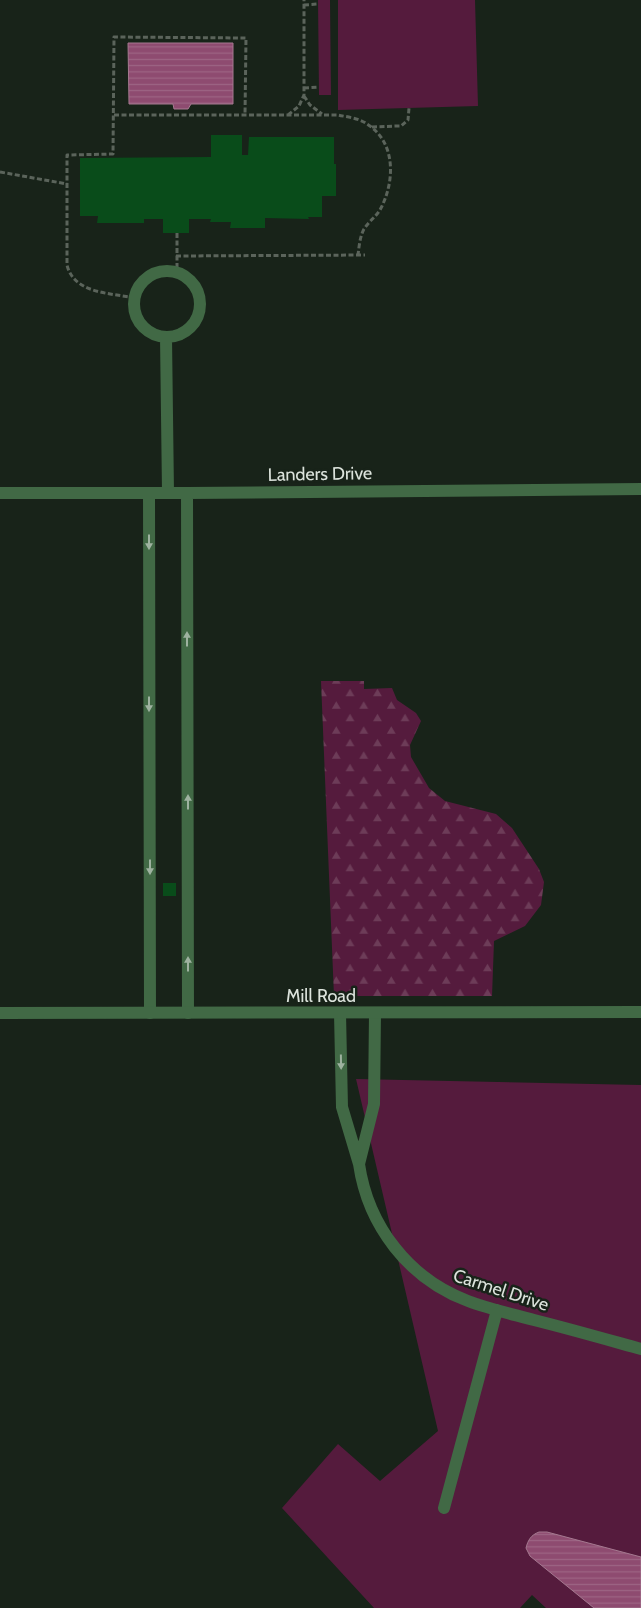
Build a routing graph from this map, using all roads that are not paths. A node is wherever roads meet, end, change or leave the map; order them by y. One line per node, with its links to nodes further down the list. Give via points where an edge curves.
1 (166, 337): 1 (street, via 186,331 198,314 200,304 199,294 187,277 167,271 146,278 135,298 138,320 155,334); 5 (street)
2 (641, 489): 6 (street, Landers Drive)
3 (0, 493): 4 (street, Landers Drive)
4 (149, 493): 5 (street, Landers Drive); 8 (street, one-way to 8)
5 (168, 493): 6 (street, Landers Drive)
6 (187, 493): 9 (street, one-way to 6)
7 (641, 1012): 11 (street, Mill Road)
8 (150, 1013): 9 (street, Mill Road); 12 (street, Mill Road)
9 (188, 1013): 10 (street, Mill Road)
10 (340, 1013): 11 (street, Mill Road); 13 (street, Carmel Drive, one-way to 13, via 342,1107)
11 (375, 1013): 13 (street, Carmel Drive, via 374,1104)
12 (0, 1014)
13 (359, 1164): 14 (street, Carmel Drive, via 369,1205 380,1228 404,1260 440,1288)
14 (497, 1310): 15 (street, Carmel Drive); 16 (street)
15 (641, 1348)
16 (444, 1508)

